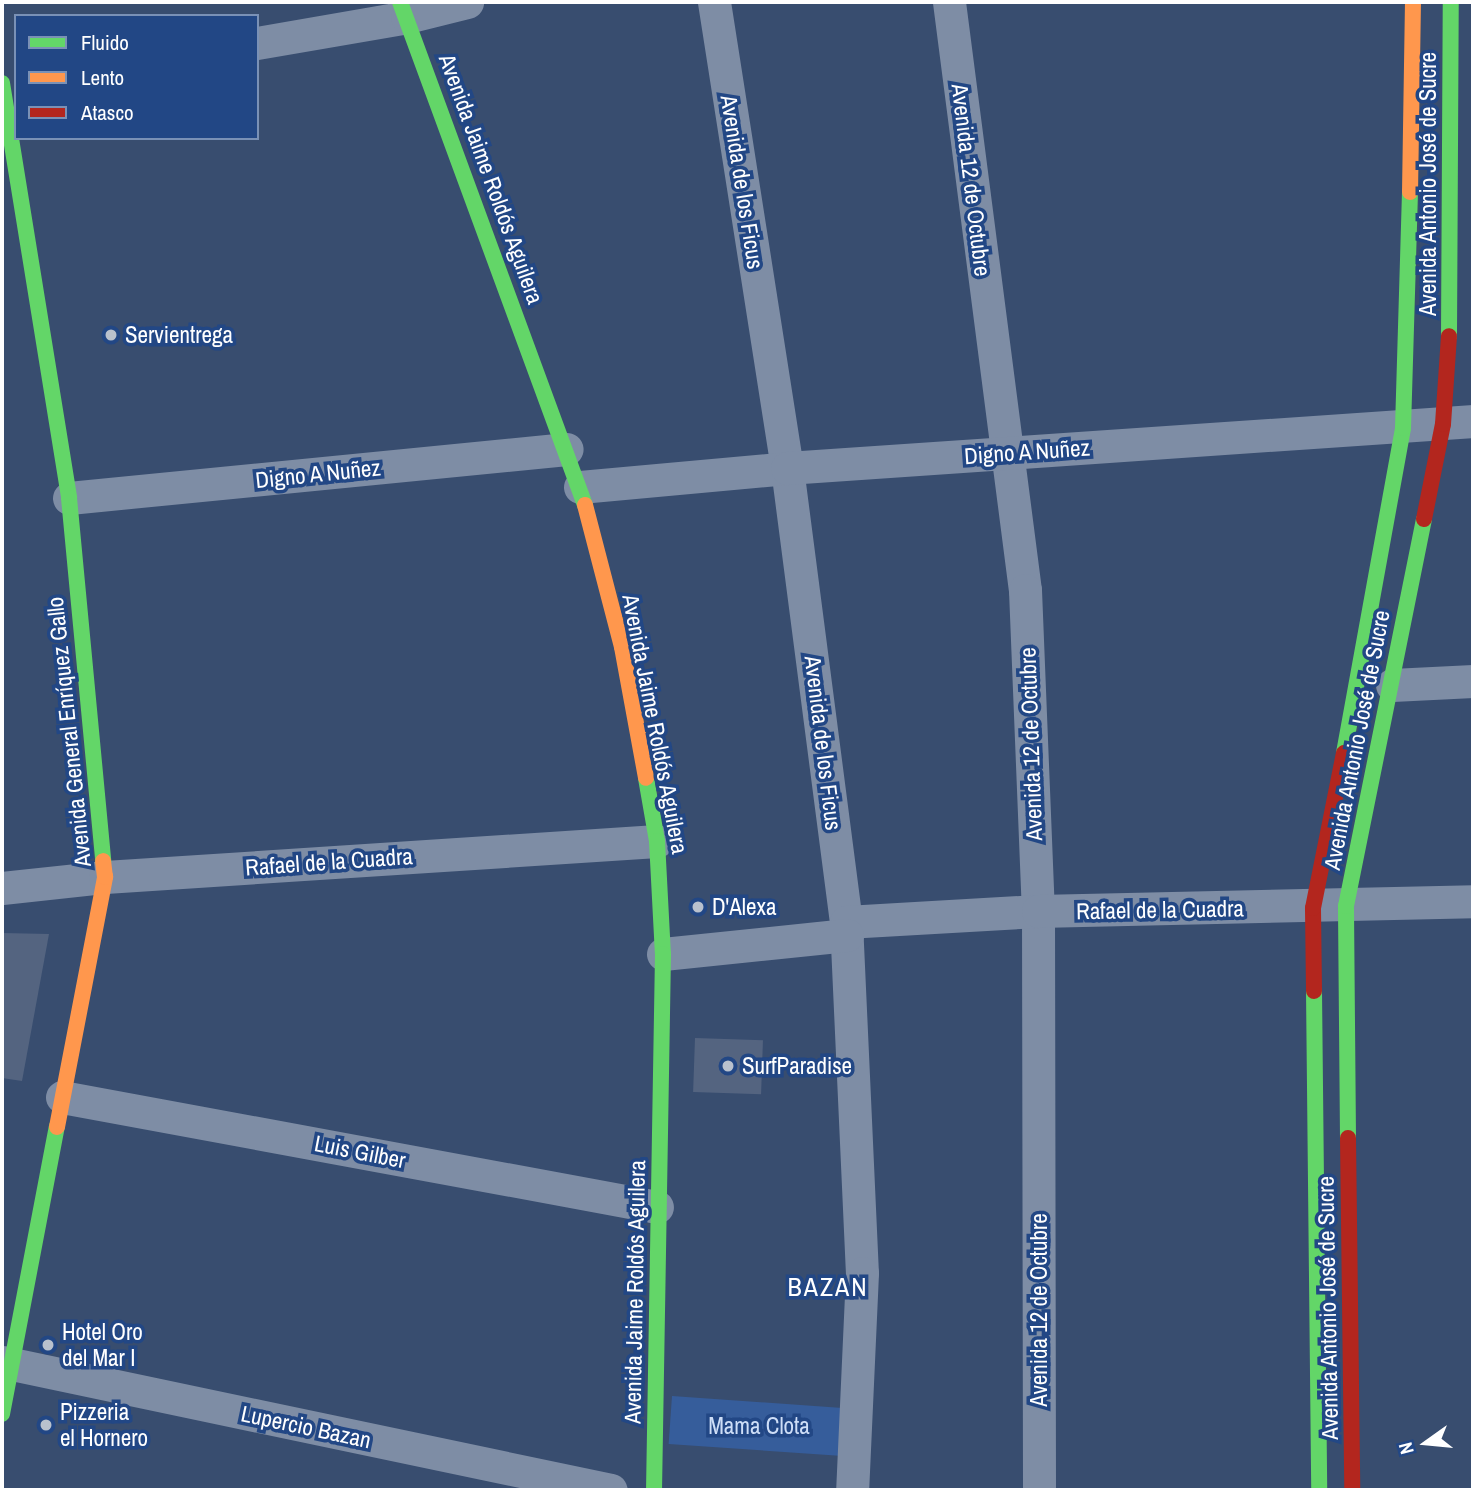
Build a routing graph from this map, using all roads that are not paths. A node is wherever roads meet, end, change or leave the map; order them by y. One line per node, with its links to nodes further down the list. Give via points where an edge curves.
1 (467, 2): 6 (street)
2 (714, 2): 13 (street, Avenida de los Ficus)
3 (949, 2): 12 (street, Avenida 12 de Octubre)
4 (1413, 2): 10 (street, Avenida Antonio José de Sucre, via 1408,369)
5 (1451, 2): 9 (street, Avenida Antonio José de Sucre, via 1451,308)
6 (404, 10): 7 (street); 11 (street, Avenida Jaime Roldós Aguilera)
7 (259, 43)
8 (2, 85): 15 (street, Avenida General Enríquez Gallo)
9 (1458, 423): 10 (street, Digno A Nuñez); 17 (street, Avenida Antonio José de Sucre)
10 (1402, 428): 12 (street, Digno A Nuñez); 23 (street, Avenida Antonio José de Sucre, via 1357,691)
11 (567, 449): 14 (street, Avenida Jaime Roldós Aguilera); 15 (street, Digno A Nuñez)
12 (1006, 453): 13 (street, Digno A Nuñez); 24 (street, Avenida 12 de Octubre, via 1025,590)
13 (786, 468): 14 (street, Digno A Nuñez); 25 (street, Avenida de los Ficus)
14 (580, 487): 18 (street, Avenida Jaime Roldós Aguilera, via 622,647)
15 (69, 498): 19 (street, Avenida General Enríquez Gallo)
16 (1473, 681): 17 (street)
17 (1392, 685): 22 (street, Avenida Antonio José de Sucre)
18 (657, 841): 19 (street, Rafael de la Cuadra); 26 (street, Avenida Jaime Roldós Aguilera)
19 (105, 877): 20 (street, Rafael de la Cuadra); 27 (street, Avenida General Enríquez Gallo)
20 (2, 888)
21 (1473, 901): 22 (street, Rafael de la Cuadra)
22 (1346, 906): 23 (street, Rafael de la Cuadra); 31 (street, Avenida Antonio José de Sucre)
23 (1313, 908): 24 (street, Rafael de la Cuadra); 32 (street, Avenida Antonio José de Sucre)
24 (1038, 912): 25 (street, Rafael de la Cuadra); 37 (street, Avenida 12 de Octubre)
25 (846, 928): 26 (street, Rafael de la Cuadra); 36 (street, Avenida de los Ficus, via 862,1273)
26 (663, 954): 28 (street, Avenida Jaime Roldós Aguilera)
27 (62, 1097): 28 (street, Luis Gilber); 29 (street, Avenida General Enríquez Gallo)
28 (657, 1207): 35 (street, Avenida Jaime Roldós Aguilera)
29 (7, 1362): 30 (street, Avenida General Enríquez Gallo); 33 (street, Lupercio Bazan)
30 (2, 1414)
31 (1351, 1414): 32 (street); 39 (street, Avenida Antonio José de Sucre)
32 (1318, 1415): 38 (street, Avenida Antonio José de Sucre)
33 (559, 1486): 34 (street, Lupercio Bazan)
34 (611, 1490)
35 (654, 1490)
36 (852, 1490)
37 (1039, 1490)
38 (1319, 1490)
39 (1352, 1490)

